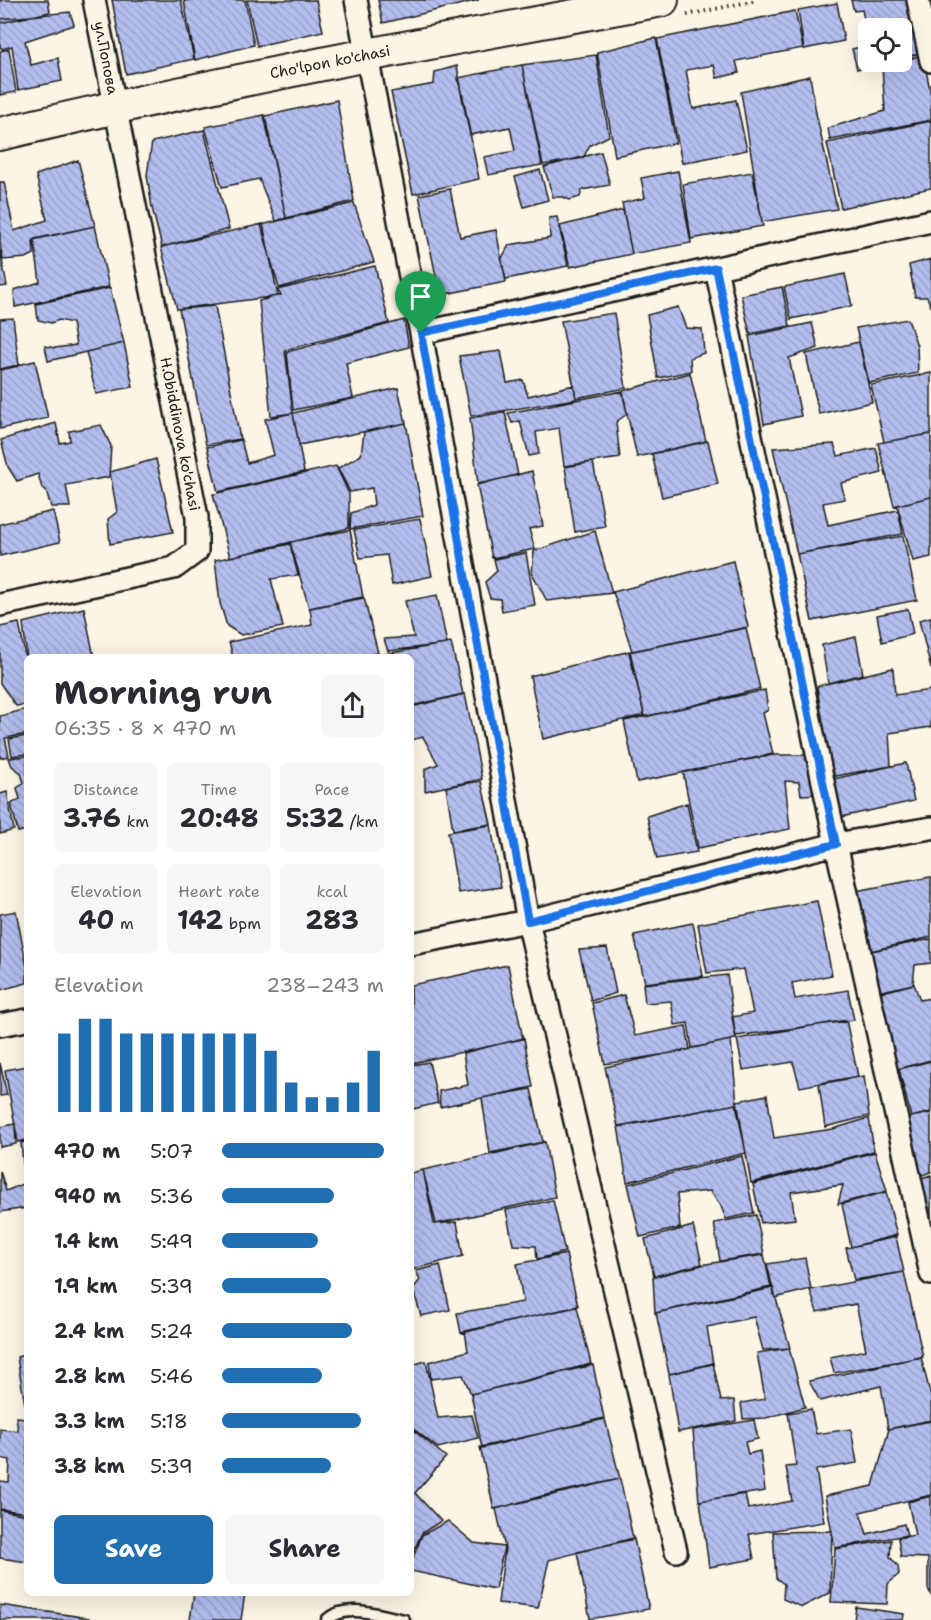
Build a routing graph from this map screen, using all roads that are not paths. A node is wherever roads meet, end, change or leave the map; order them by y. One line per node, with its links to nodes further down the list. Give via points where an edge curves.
1 (94, 0): 7 (street, ул.Попова)
2 (356, 0): 5 (street)
3 (662, 0): 5 (street, Cho'lpon ko'chasi)
4 (918, 0): 6 (street)
5 (366, 54): 7 (street, Cho'lpon ko'chasi); 11 (street)
6 (931, 60)
7 (116, 111): 8 (street, Cho'lpon ko'chasi); 12 (street, H.Obiddinova ko'chasi, via 196,517 196,551 174,568)
8 (0, 134)
9 (931, 221): 10 (street)
10 (716, 268): 11 (street); 14 (street)
11 (421, 333): 15 (street)
12 (0, 604)
13 (931, 828): 14 (street)
14 (836, 844): 15 (street); 19 (street)
15 (528, 921): 16 (street); 20 (street)
16 (414, 943)
17 (24, 1021): 18 (street)
18 (0, 1025)
19 (931, 1274)
20 (676, 1551)
21 (327, 1620): 22 (lane, via 354,1611)
22 (404, 1620)

